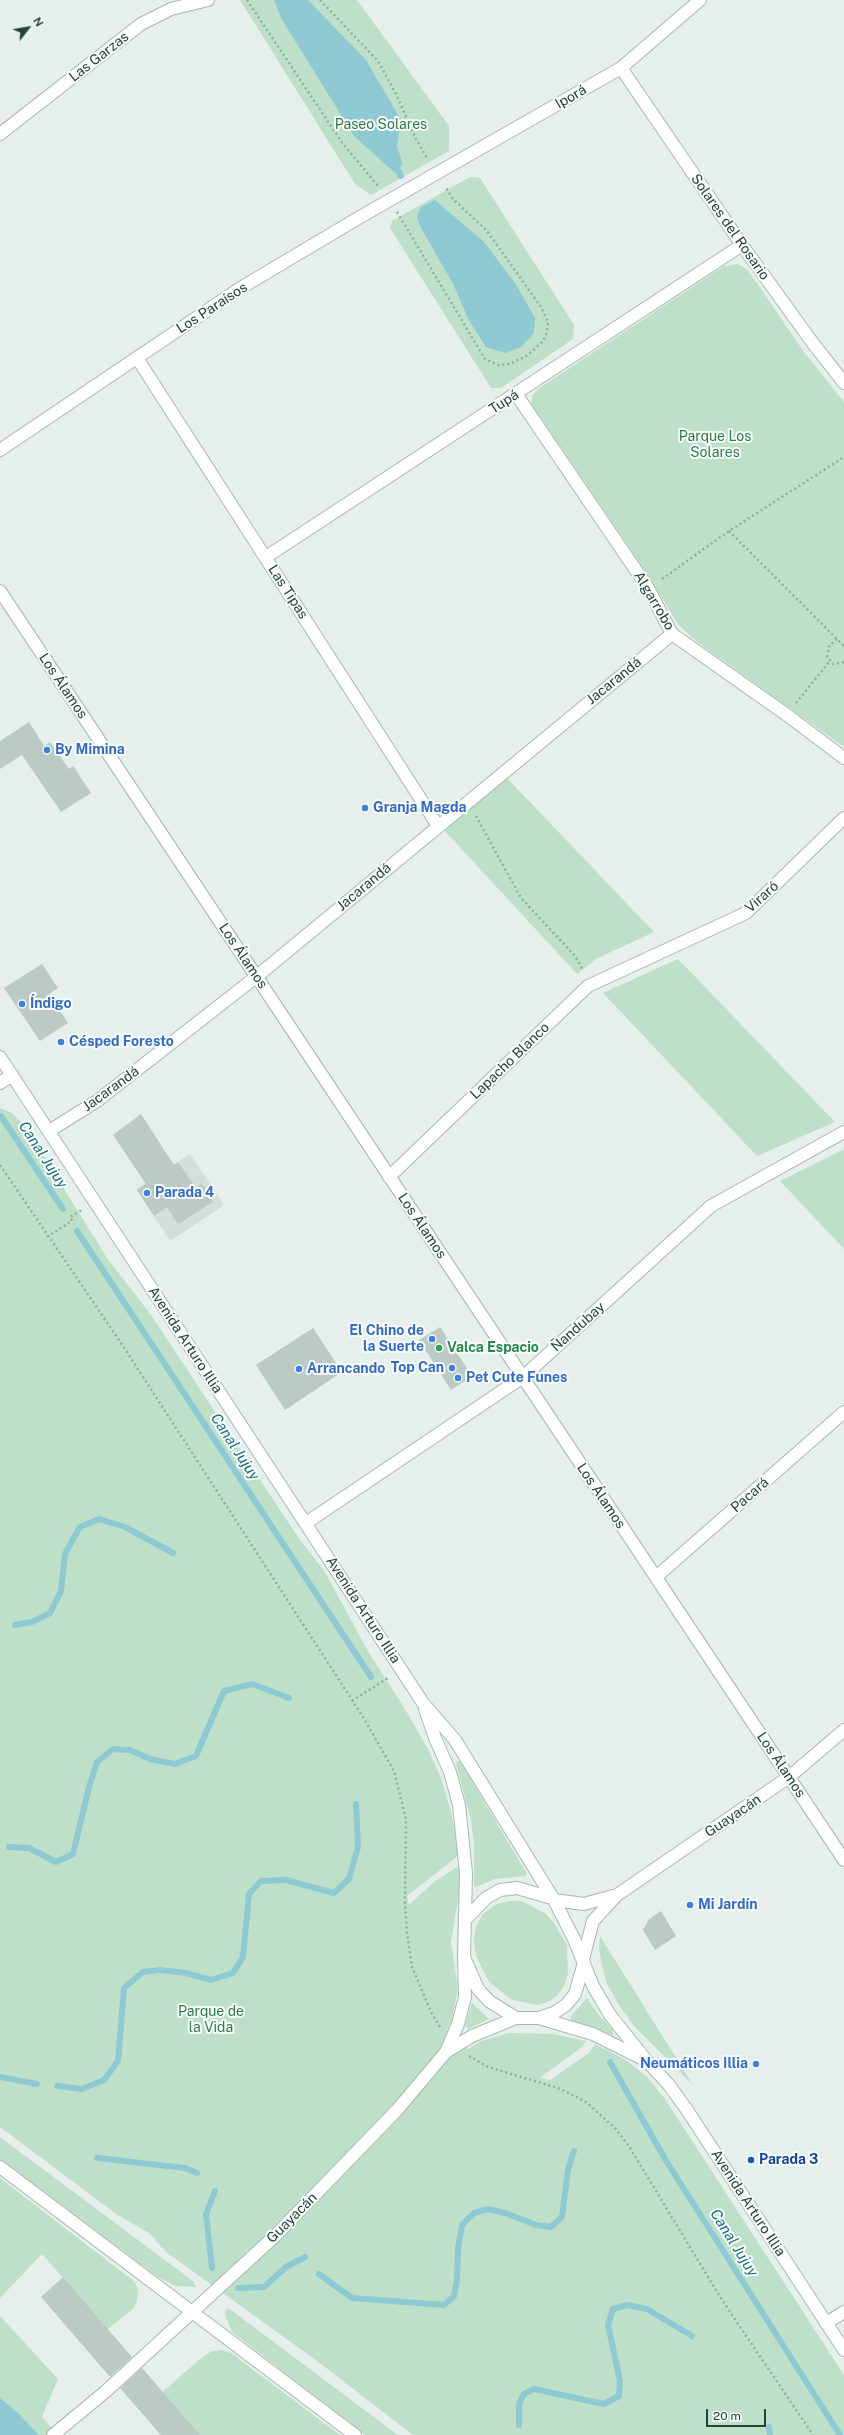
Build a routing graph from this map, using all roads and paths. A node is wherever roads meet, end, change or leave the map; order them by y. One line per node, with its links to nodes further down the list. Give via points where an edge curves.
1 (208, 0): 5 (street, Las Garzas, via 171,9 141,24)
2 (247, 0): 7 (path, via 343,144)
3 (700, 0): 4 (street, Iporá)
4 (621, 68): 6 (street, Iporá); 8 (street, Solares del Rosario)
5 (0, 134)
6 (430, 177): 7 (street, Los Paraísos)
7 (390, 200): 9 (path, via 485,359 498,365 510,364 528,355 543,341); 10 (street, Los Paraísos, via 239,289)
8 (742, 245): 11 (street, Solares del Rosario); 12 (street, Tupá)
9 (548, 322)
10 (137, 358): 13 (street, Los Paraísos); 16 (street, Las Tipas)
11 (844, 382)
12 (516, 394): 16 (street, Tupá); 17 (street, Algarrobo)
13 (0, 450)
14 (844, 457): 15 (path)
15 (729, 531): 17 (path); 20 (path)
16 (266, 558): 28 (street, Las Tipas)
17 (648, 588): 19 (street, Algarrobo)
18 (0, 591): 30 (street, Los Álamos)
19 (672, 634): 24 (street, Algarrobo); 26 (street, Jacarandá)
20 (837, 639): 21 (path); 22 (path, via 827,652)
21 (844, 646)
22 (830, 661): 23 (path, via 838,664); 24 (path)
23 (844, 662)
24 (787, 715): 25 (street, Algarrobo)
25 (844, 758)
26 (465, 804): 28 (street, Jacarandá); 31 (path, via 476,816 521,898 575,956)
27 (844, 818): 29 (street, Viraró, via 746,913)
28 (438, 826): 30 (street, Jacarandá)
29 (641, 961): 31 (street, Lapacho Blanco)
30 (256, 977): 35 (street, Jacarandá, via 97,1101); 38 (street, Los Álamos)
31 (588, 986): 38 (street, Lapacho Blanco)
32 (0, 1056): 33 (street, Avenida Arturo Illia)
33 (12, 1075): 34 (street); 35 (street, Avenida Arturo Illia)
34 (0, 1083)
35 (50, 1131): 43 (street, Avenida Arturo Illia)
36 (844, 1132): 41 (street, Ñandubay, via 711,1206)
37 (0, 1165): 40 (path)
38 (389, 1177): 41 (street, Los Álamos)
39 (70, 1217): 40 (path, via 72,1221)
40 (47, 1237): 46 (path, via 120,1343)
41 (522, 1377): 43 (street, Ñandubay); 44 (street, Los Álamos)
42 (844, 1412): 44 (street, Pacará)
43 (306, 1523): 45 (street, Avenida Arturo Illia)
44 (656, 1577): 49 (street, Los Álamos)
45 (402, 1669): 46 (path); 47 (street, Avenida Arturo Illia)
46 (352, 1701): 58 (path, via 394,1771 403,1801 406,1819 406,1932 412,1968)
47 (423, 1703): 52 (street, Avenida Arturo Illia, via 455,1740); 53 (street, Avenida Arturo Illia, via 450,1772 459,1805 465,1847)
48 (844, 1730): 49 (street, Guayacán)
49 (789, 1777): 50 (street, Los Álamos); 51 (street, Guayacán)
50 (844, 1860)
51 (616, 1895): 52 (street, Guayacán, via 584,1904); 55 (street, Guayacán, via 593,1921)
52 (553, 1899): 53 (street, via 517,1888 500,1890 486,1898); 55 (street)
53 (466, 1919): 54 (street)
54 (464, 1957): 56 (street, via 478,1989 489,2001); 59 (street, Guayacán, via 465,1997 458,2024)
55 (584, 1961): 57 (street, via 575,1994 566,2005); 61 (street, Avenida Arturo Illia, via 601,2002)
56 (516, 2018): 57 (street); 59 (street, Guayacán, via 472,2036)
57 (539, 2018): 61 (street, Avenida Arturo Illia, via 593,2034)
58 (440, 2027)
59 (446, 2052): 63 (street, Guayacán, via 397,2110 328,2183 276,2236)
60 (470, 2057): 69 (path, via 494,2069 562,2089 586,2102 616,2129 722,2300)
61 (646, 2060): 65 (street, Avenida Arturo Illia, via 687,2110)
62 (0, 2167): 63 (street)
63 (192, 2311): 67 (street, Guayacán, via 126,2373); 68 (street)
64 (844, 2312): 65 (street)
65 (826, 2323): 66 (street, Avenida Arturo Illia)
66 (844, 2350)
67 (53, 2435)
68 (355, 2435)
69 (813, 2435)

